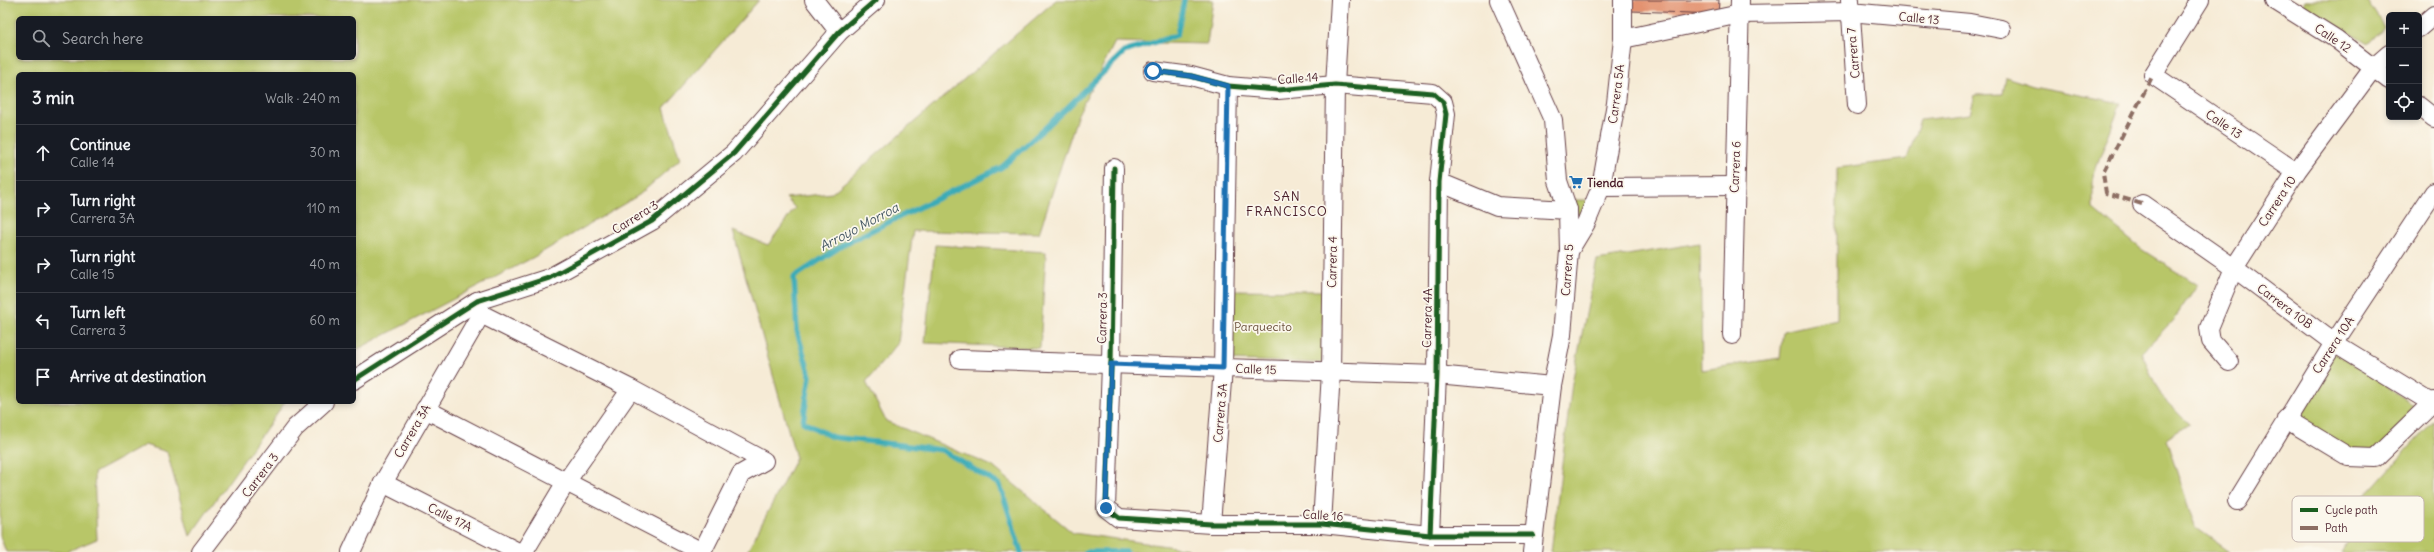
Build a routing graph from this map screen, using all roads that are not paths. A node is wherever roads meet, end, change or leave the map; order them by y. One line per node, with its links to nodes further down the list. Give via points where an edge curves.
1 (814, 0): 13 (street)
2 (876, 0): 13 (street, Carrera 3)
3 (1340, 0): 19 (street, Carrera 4)
4 (1499, 0): 32 (street, Carrera 5, via 1553,120 1558,181)
5 (1623, 0): 14 (street, Carrera 5A)
6 (2200, 0): 26 (street, Calle 13, via 2153,75)
7 (2274, 0): 16 (street, Calle 12, via 2336,39)
8 (1850, 6): 9 (street, Calle 13); 12 (street, Calle 13); 22 (street, Carrera 7)
9 (1740, 7): 14 (street, Calle 13); 28 (street, Carrera 6)
10 (2434, 15): 11 (street)
11 (2422, 25)
12 (2001, 29)
13 (839, 32): 35 (street, Carrera 3, via 734,153 652,221 549,278)
14 (1623, 39): 29 (street, Carrera 5A, via 1616,103)
15 (2386, 57): 16 (street, Carrera 10)
16 (2374, 67): 18 (street, Calle 12); 26 (street, Carrera 10)
17 (1153, 71): 20 (street, Calle 14, via 1191,76)
18 (2386, 77)
19 (1335, 85): 20 (street, Calle 14, via 1278,90); 21 (street, Calle 14, via 1433,93); 42 (street, Carrera 4)
20 (1228, 86): 41 (street, Carrera 3A)
21 (1443, 102): 27 (street, Carrera 4A, via 1446,114)
22 (1858, 105)
23 (2422, 108): 24 (street)
24 (2434, 118)
25 (1114, 168): 40 (street, Carrera 3)
26 (2296, 172): 34 (street, Carrera 10)
27 (1439, 182): 32 (street, via 1497,206); 43 (street, Carrera 4A)
28 (1734, 186): 29 (street); 36 (street, Carrera 6)
29 (1601, 187): 33 (street, Carrera 5A, via 1586,223)
30 (2434, 192): 37 (street, Carrera 10A)
31 (2142, 204): 34 (street, Carrera 10B)
32 (1568, 210): 33 (street, Carrera 5)
33 (1569, 251): 45 (street, Carrera 5, via 1562,335)
34 (2234, 268): 37 (street, Carrera 10B); 39 (street, Carrera 10, via 2209,328 2212,341)
35 (479, 308): 44 (street, Carrera 3); 46 (street); 49 (street, Carrera 3A)
36 (1732, 335)
37 (2334, 343): 47 (street, Carrera 10B); 50 (street, Carrera 10A)
38 (960, 359): 40 (street, Calle 15)
39 (2229, 362)
40 (1111, 364): 41 (street, Calle 15); 54 (street, Carrera 3, via 1106,508)
41 (1223, 368): 42 (street, Calle 15); 55 (street, Carrera 3A)
42 (1331, 372): 43 (street, Calle 15); 56 (street, Carrera 4)
43 (1437, 375): 45 (street, Calle 15); 57 (street, Carrera 4A)
44 (356, 379)
45 (1552, 386): 58 (street, Carrera 5)
46 (632, 389): 51 (street); 63 (street, via 764,461 741,474)
47 (2433, 402): 50 (street, Carrera 10B, via 2375,458 2349,457)
48 (322, 404): 59 (street, Carrera 3, via 295,428)
49 (425, 409): 51 (street); 52 (street, Carrera 3A)
50 (2286, 419): 53 (street, Carrera 10A)
51 (566, 482): 62 (street); 63 (street)
52 (383, 483): 60 (street, Carrera 3A); 61 (street, Calle 17A)
53 (2237, 501)
54 (1112, 514): 55 (street, Calle 16, via 1119,518)
55 (1211, 524): 56 (street, Calle 16)
56 (1322, 524): 57 (street, Calle 16)
57 (1430, 535): 58 (street, Calle 16)
58 (1533, 543)
59 (201, 552)
60 (351, 552)
61 (518, 552)
62 (524, 552)
63 (702, 552)

